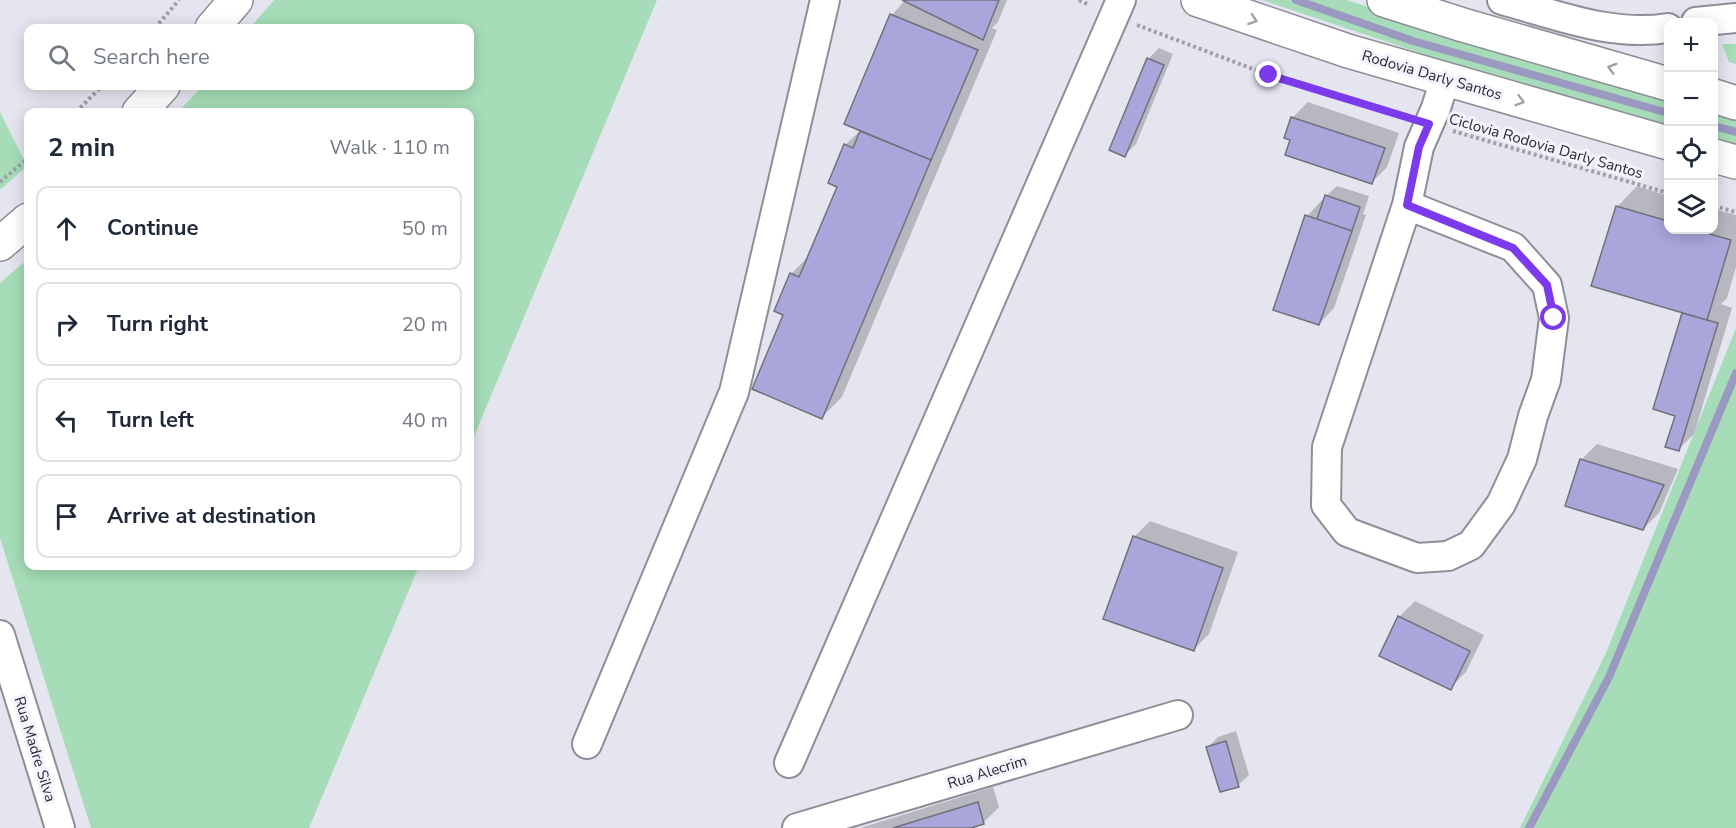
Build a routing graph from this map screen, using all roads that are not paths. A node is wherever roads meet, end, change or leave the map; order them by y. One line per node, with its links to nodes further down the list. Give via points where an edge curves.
1 (236, 0): 9 (main road)
2 (825, 0): 25 (street, via 734,392)
3 (1198, 0): 11 (main road, Rodovia Darly Santos, one-way to 11)
4 (1384, 0): 12 (main road, one-way to 4)
5 (1502, 0): 10 (street, via 1602,27 1626,31)
6 (1118, 8): 26 (street)
7 (1736, 18): 8 (street)
8 (1718, 20)
9 (215, 24)
10 (1664, 28)
11 (1445, 79): 17 (main road, Rodovia Darly Santos, one-way to 17); 20 (street, via 1419,147)
12 (1664, 83)
13 (159, 90): 16 (main road)
14 (1718, 98): 15 (main road)
15 (1736, 103)
16 (143, 108)
17 (1664, 142)
18 (1718, 157): 19 (main road)
19 (1736, 162)
20 (1407, 205): 20 (street, via 1327,447 1326,505 1347,532 1417,558 1448,556 1471,544 1501,504 1522,459 1546,380 1554,318 1547,285 1513,248)
21 (24, 223): 22 (main road)
22 (0, 244)
23 (0, 635): 27 (street, Rua Madre Silva)
24 (1178, 715): 28 (street, Rua Alecrim)
25 (587, 744)
26 (789, 763)
27 (53, 826)
28 (797, 828)

